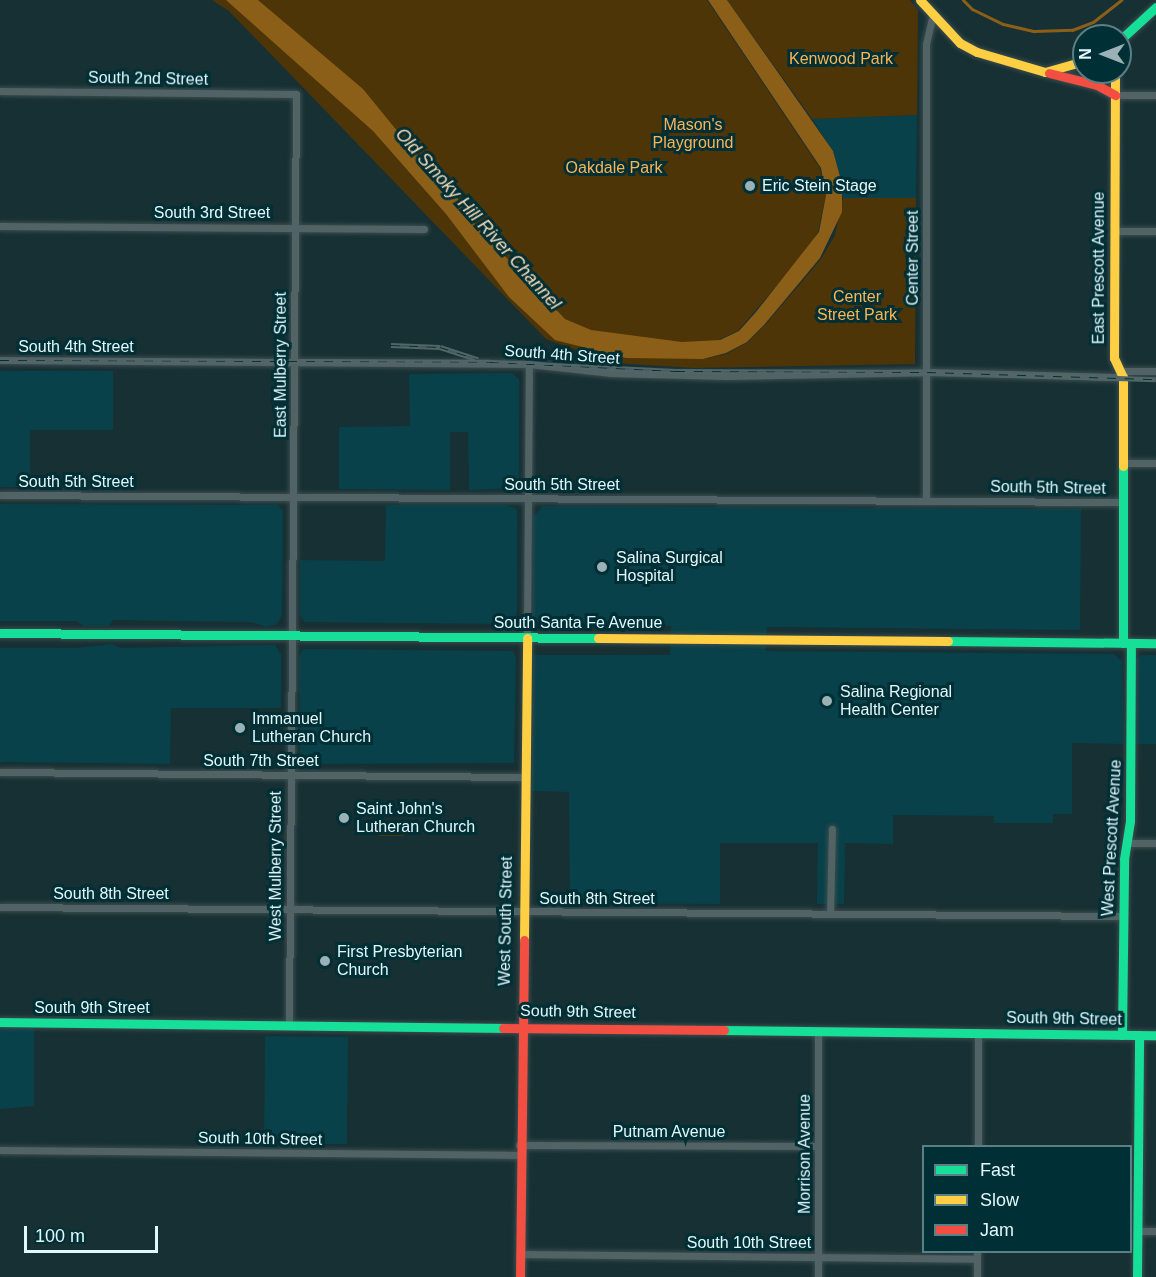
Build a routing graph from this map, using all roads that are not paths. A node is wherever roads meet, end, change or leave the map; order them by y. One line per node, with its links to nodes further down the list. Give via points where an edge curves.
1 (920, 0): 3 (main road)
2 (1156, 7): 4 (main road)
3 (932, 18): 6 (main road, via 968,48); 21 (street, Center Street, via 926,44)
4 (1132, 29)
5 (1072, 64): 6 (main road)
6 (1045, 72): 10 (main road, via 1097,85)
7 (1115, 84): 10 (main road, East Prescott Avenue)
8 (0, 91): 9 (street, South 2nd Street)
9 (296, 94): 13 (street, East Mulberry Street)
10 (1115, 95): 11 (street); 15 (main road, East Prescott Avenue)
11 (1156, 95)
12 (0, 226): 13 (street, South 3rd Street)
13 (296, 227): 14 (street, South 3rd Street); 18 (street, East Mulberry Street)
14 (424, 229)
15 (1115, 231): 16 (street); 22 (main road, East Prescott Avenue, via 1114,358)
16 (1156, 231)
17 (0, 360): 18 (street, South 4th Street)
18 (295, 362): 19 (street, South 4th Street); 26 (street, East Mulberry Street)
19 (529, 364): 21 (street, South 4th Street, via 610,373 726,376); 27 (street)
20 (1156, 371): 22 (street, South 4th Street)
21 (927, 372): 22 (street, South 4th Street); 28 (street, Center Street)
22 (1122, 374): 23 (main road, East Prescott Avenue)
23 (1124, 463): 24 (street); 29 (main road, East Prescott Avenue)
24 (1156, 463)
25 (0, 495): 26 (street, South 5th Street)
26 (294, 497): 27 (street, South 5th Street); 31 (street, East Mulberry Street)
27 (528, 498): 28 (street, South 5th Street); 32 (street)
28 (926, 499): 29 (street, South 5th Street)
29 (1124, 502): 33 (main road, East Prescott Avenue)
30 (0, 633): 31 (main road, South Santa Fe Avenue)
31 (293, 636): 32 (main road, South Santa Fe Avenue); 36 (street, West Mulberry Street)
32 (527, 638): 33 (main road, South Santa Fe Avenue); 37 (main road, West South Street)
33 (1127, 643): 34 (main road, South Santa Fe Avenue); 39 (main road, West Prescott Avenue)
34 (1156, 643)
35 (0, 772): 36 (street, South 7th Street)
36 (290, 774): 37 (street, South 7th Street); 42 (street, West Mulberry Street)
37 (523, 777): 43 (main road, West South Street)
38 (832, 829): 44 (street)
39 (1127, 843): 40 (street); 45 (main road, West Prescott Avenue)
40 (1156, 843)
41 (0, 907): 42 (street, South 8th Street)
42 (289, 908): 43 (street, South 8th Street); 47 (street, West Mulberry Street)
43 (522, 912): 44 (street, South 8th Street); 48 (main road, West South Street)
44 (830, 914): 45 (street, South 8th Street)
45 (1123, 916): 51 (main road, West Prescott Avenue)
46 (0, 1022): 47 (main road, South 9th Street)
47 (289, 1024): 48 (main road, South 9th Street)
48 (520, 1027): 49 (main road, South 9th Street); 54 (main road, West South Street)
49 (818, 1031): 50 (main road, South 9th Street); 56 (street, Morrison Avenue)
50 (978, 1032): 51 (main road, South 9th Street); 55 (street)
51 (1122, 1035): 52 (main road, South 9th Street)
52 (1139, 1035): 53 (main road, South 9th Street); 59 (main road)
53 (1156, 1035)
54 (519, 1145): 56 (street, Putnam Avenue); 58 (main road, West South Street)
55 (978, 1145)
56 (818, 1146): 64 (street, Morrison Avenue)
57 (0, 1150): 58 (street, South 10th Street)
58 (519, 1155): 62 (main road, West South Street)
59 (1137, 1231): 60 (street); 61 (main road)
60 (1156, 1231)
61 (1134, 1245): 68 (main road)
62 (520, 1254): 64 (street, South 10th Street); 65 (main road, West South Street)
63 (977, 1255): 64 (street, South 10th Street); 67 (street)
64 (818, 1257): 66 (street, Morrison Avenue)
65 (520, 1277)
66 (818, 1277)
67 (977, 1277)
68 (1137, 1277)

